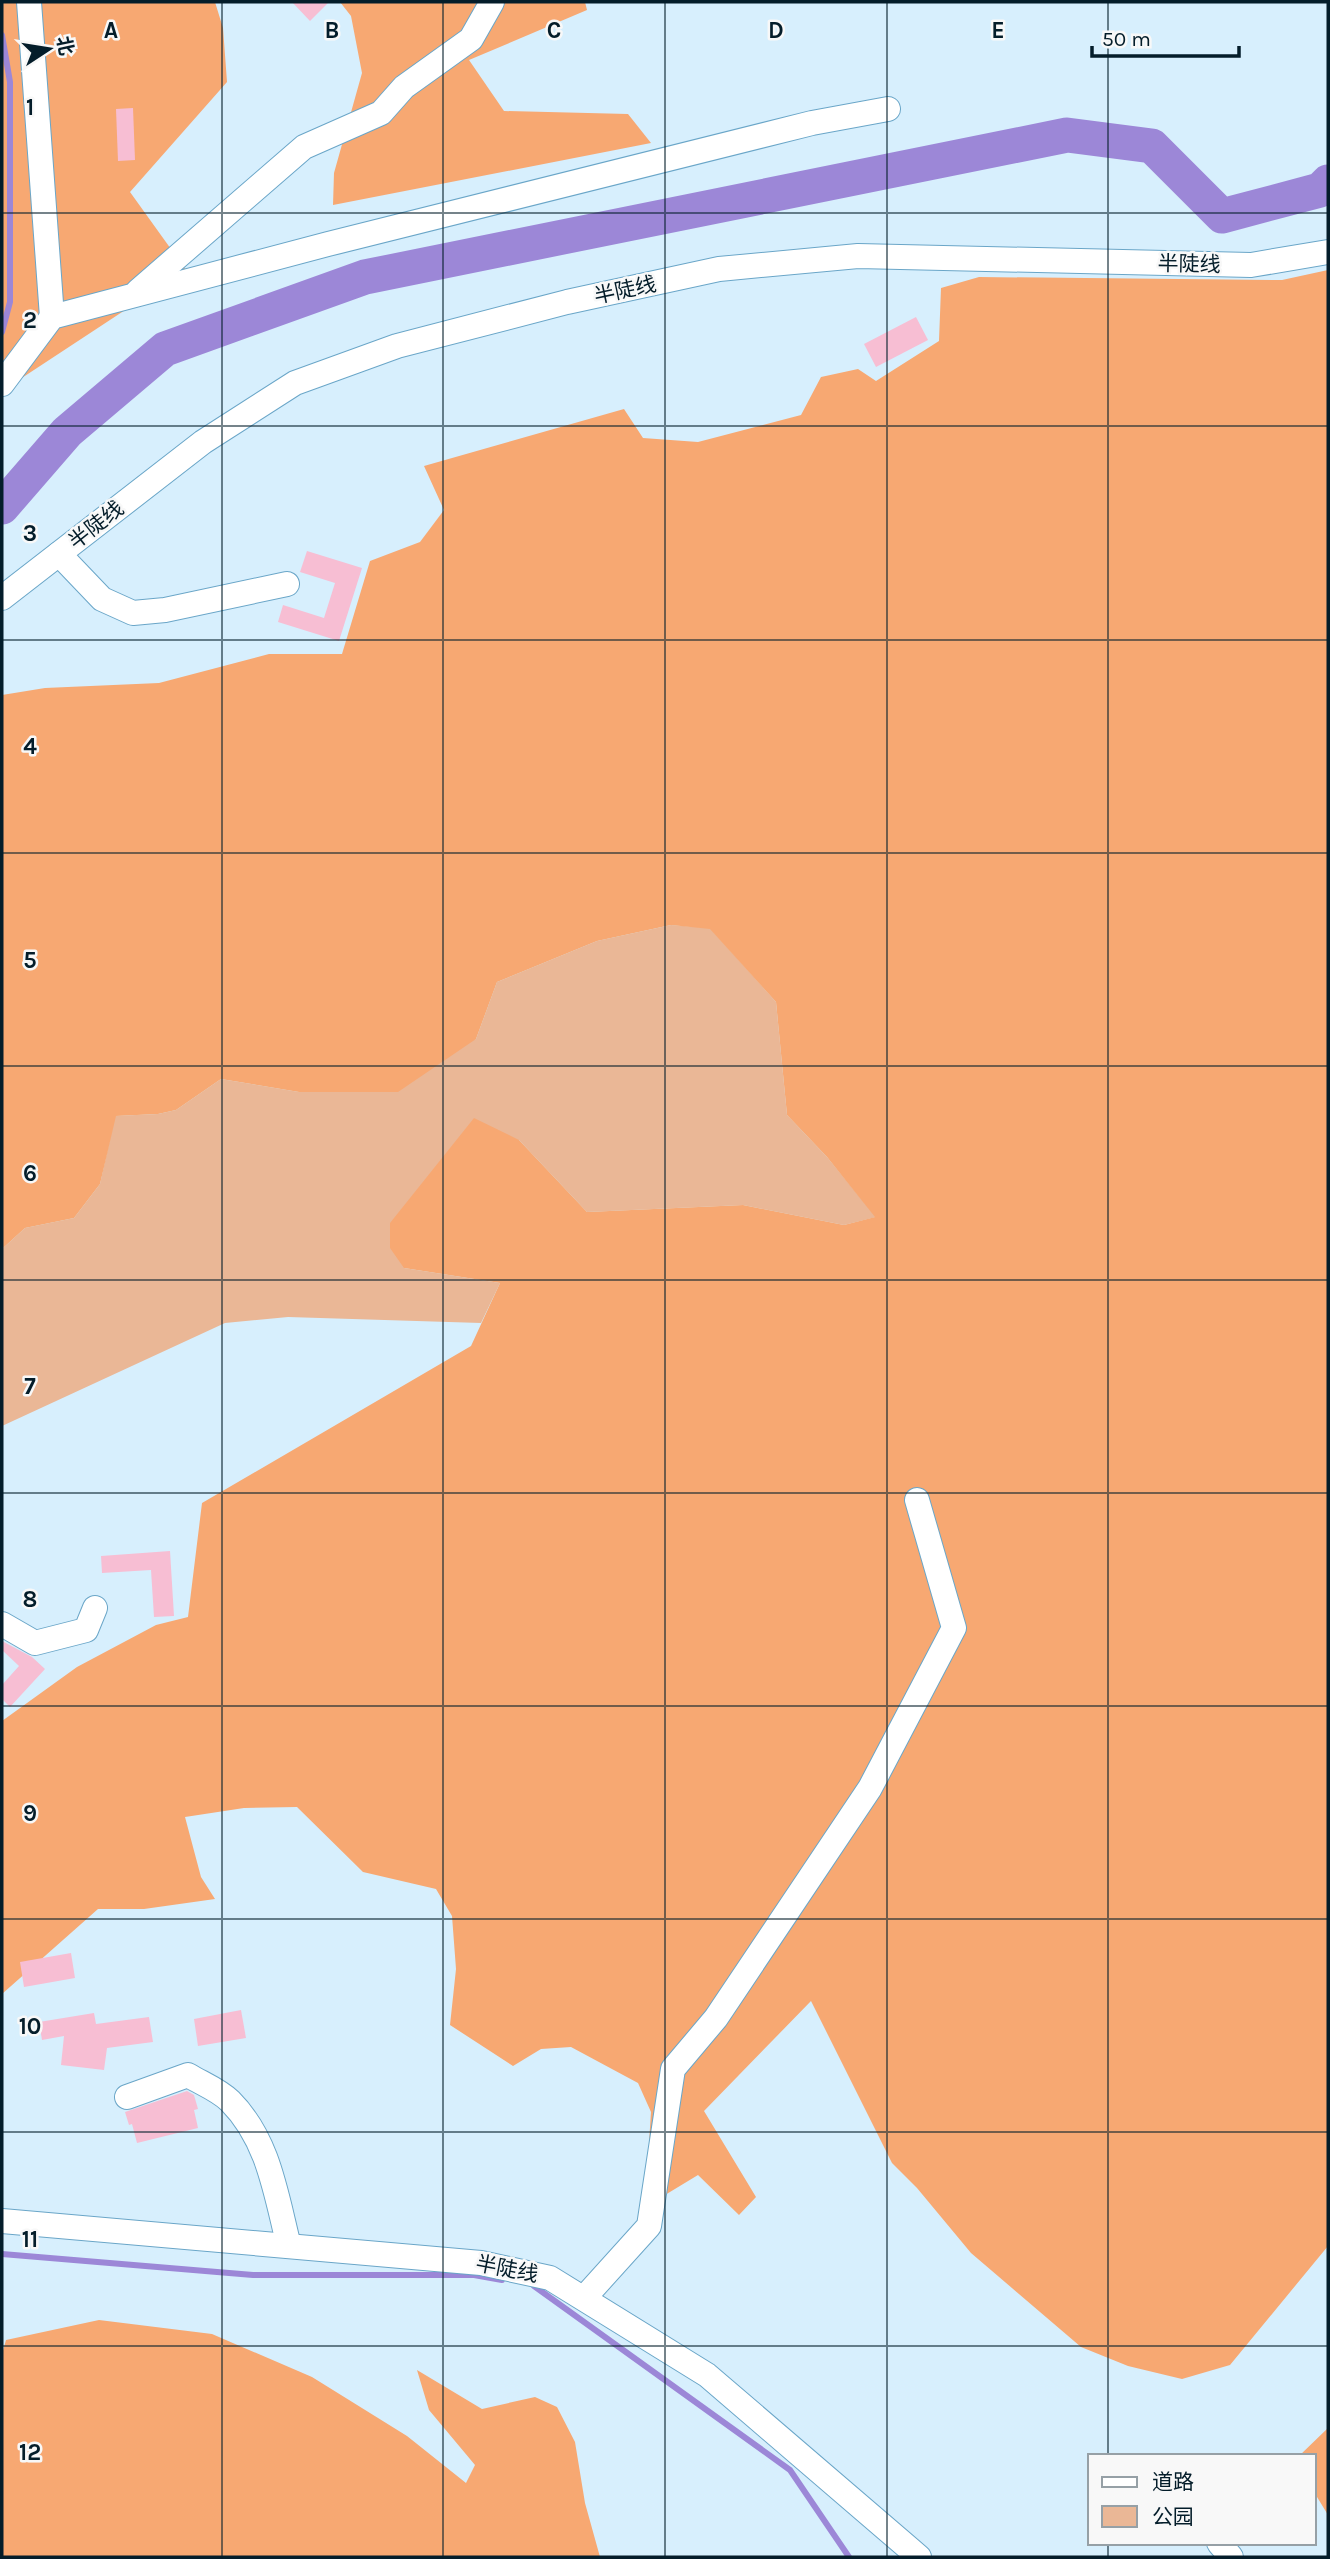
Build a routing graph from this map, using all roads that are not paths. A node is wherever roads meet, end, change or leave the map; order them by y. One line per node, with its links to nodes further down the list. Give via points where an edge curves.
1 (29, 2): 6 (street)
2 (492, 2): 5 (street, via 471,39 404,87 382,113 304,147)
3 (888, 109): 5 (street, via 812,123)
4 (1328, 252): 8 (street, 半陡线, via 1251,265 859,256 719,269 567,302 397,346 295,383 203,442)
5 (132, 296): 6 (street)
6 (52, 317): 7 (street)
7 (2, 384)
8 (59, 554): 9 (street, via 102,599 133,613); 10 (street, 半陡线)
9 (287, 584)
10 (2, 598)
11 (917, 1500): 17 (street, via 954,1628 870,1788 716,2018 673,2069 649,2226)
12 (95, 1608): 13 (street, via 86,1630 35,1643)
13 (2, 1624)
14 (127, 2097): 16 (street, via 188,2075 229,2100 266,2155)
15 (2, 2221): 16 (street, 半陡线)
16 (289, 2246): 17 (street, 半陡线, via 481,2263 550,2278)
17 (584, 2298): 18 (street, 半陡线, via 707,2375)
18 (919, 2557)

